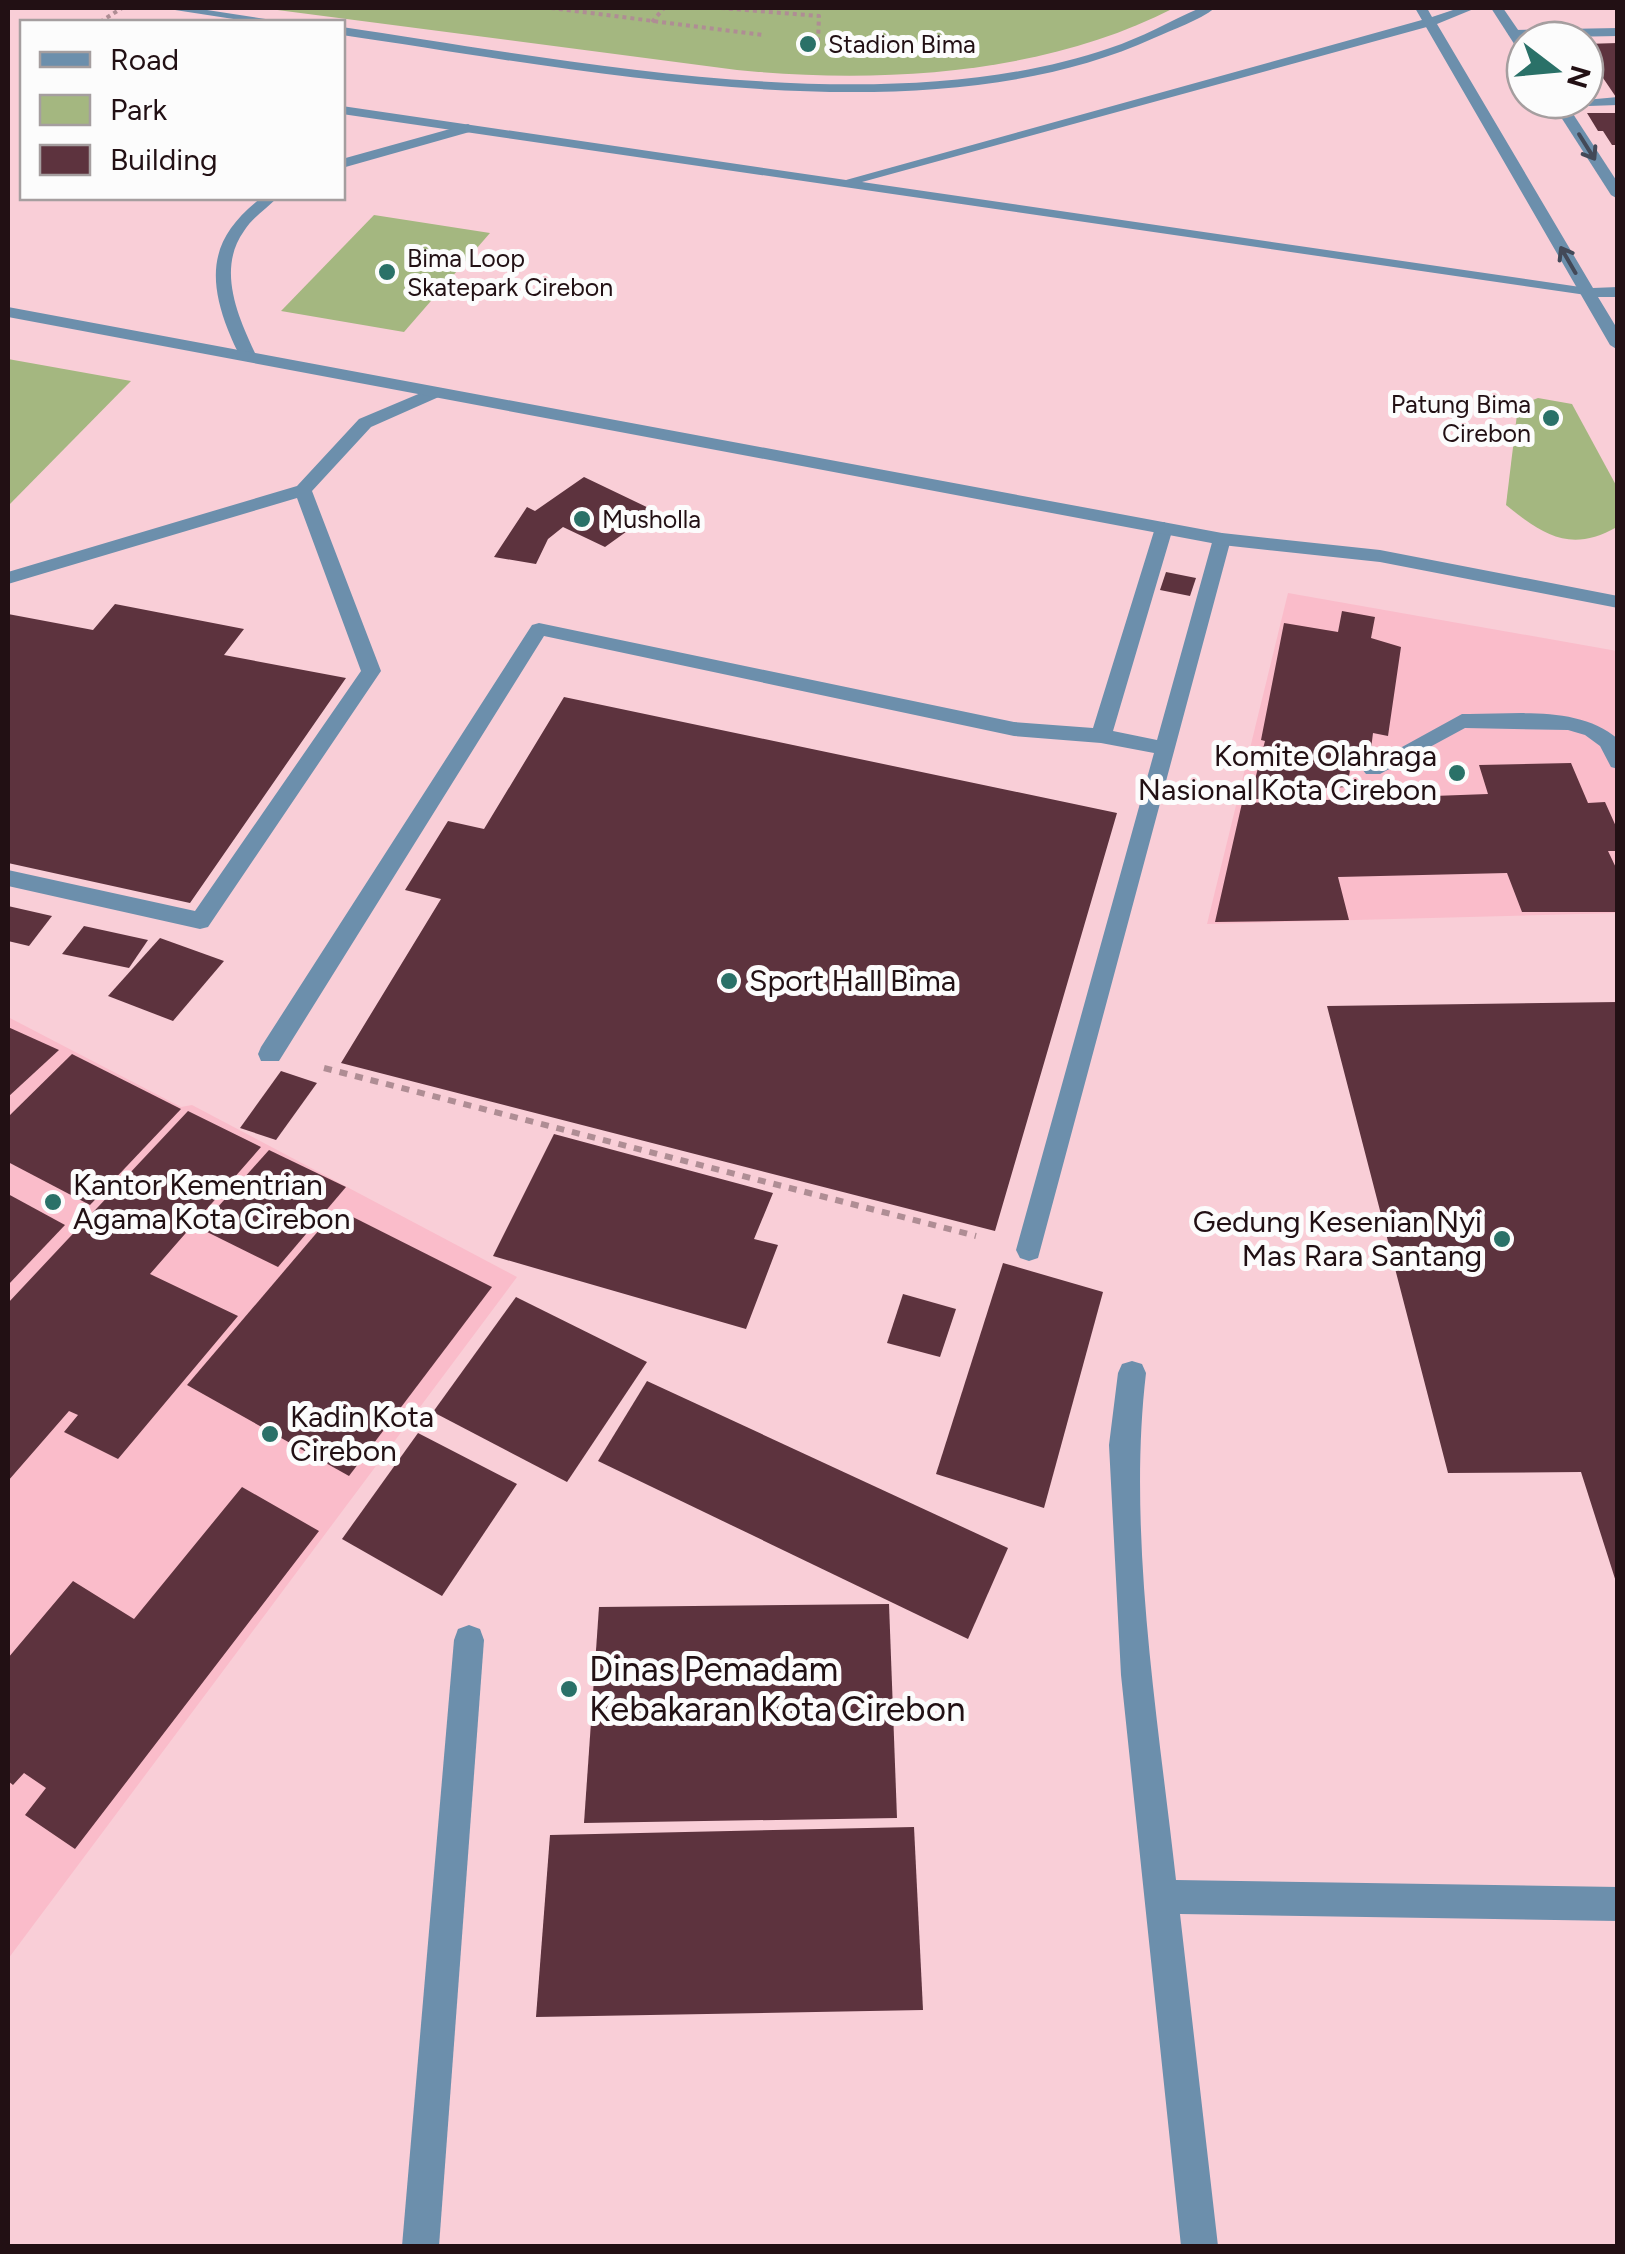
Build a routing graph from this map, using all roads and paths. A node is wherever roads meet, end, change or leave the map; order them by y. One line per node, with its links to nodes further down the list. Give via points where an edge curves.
1 (168, 8): 8 (street)
2 (551, 8): 9 (path)
3 (664, 8): 9 (path)
4 (721, 8): 12 (path, via 819,16)
5 (1209, 8): 10 (street, via 1156,35 1072,62 969,80 857,88 724,83)
6 (1470, 8): 7 (street)
7 (1425, 15): 17 (street); 21 (street, one-way to 7)
8 (263, 20)
9 (652, 22): 11 (path)
10 (345, 31)
11 (768, 35)
12 (818, 40)
13 (345, 110): 15 (street)
14 (1570, 120): 18 (street, one-way to 18)
15 (468, 128): 16 (street); 17 (street)
16 (345, 163)
17 (843, 183): 21 (street)
18 (1618, 195)
19 (268, 200): 24 (street, via 238,226 224,250 221,286 228,316)
20 (1618, 292): 21 (street)
21 (1588, 293): 23 (street)
22 (8, 312): 24 (street)
23 (1618, 345)
24 (249, 357): 25 (street)
25 (435, 392): 26 (street, via 365,423); 27 (street)
26 (303, 490): 29 (street); 35 (street, via 371,671 200,922)
27 (1164, 528): 28 (street); 31 (street)
28 (1222, 539): 30 (street, via 1380,556); 32 (street)
29 (8, 578)
30 (1618, 602)
31 (1101, 736): 32 (street); 36 (street, via 1014,729 539,629)
32 (1165, 748): 37 (street)
33 (1618, 762): 34 (street, via 1608,742 1568,723 1462,721)
34 (1373, 769)
35 (8, 878)
36 (270, 1054): 37 (path)
37 (1029, 1250)
38 (1132, 1373): 40 (street, via 1123,1445)
39 (469, 1640): 42 (street)
40 (1160, 1897): 41 (street); 43 (street)
41 (1618, 1904)
42 (420, 2246)
43 (1200, 2246)

